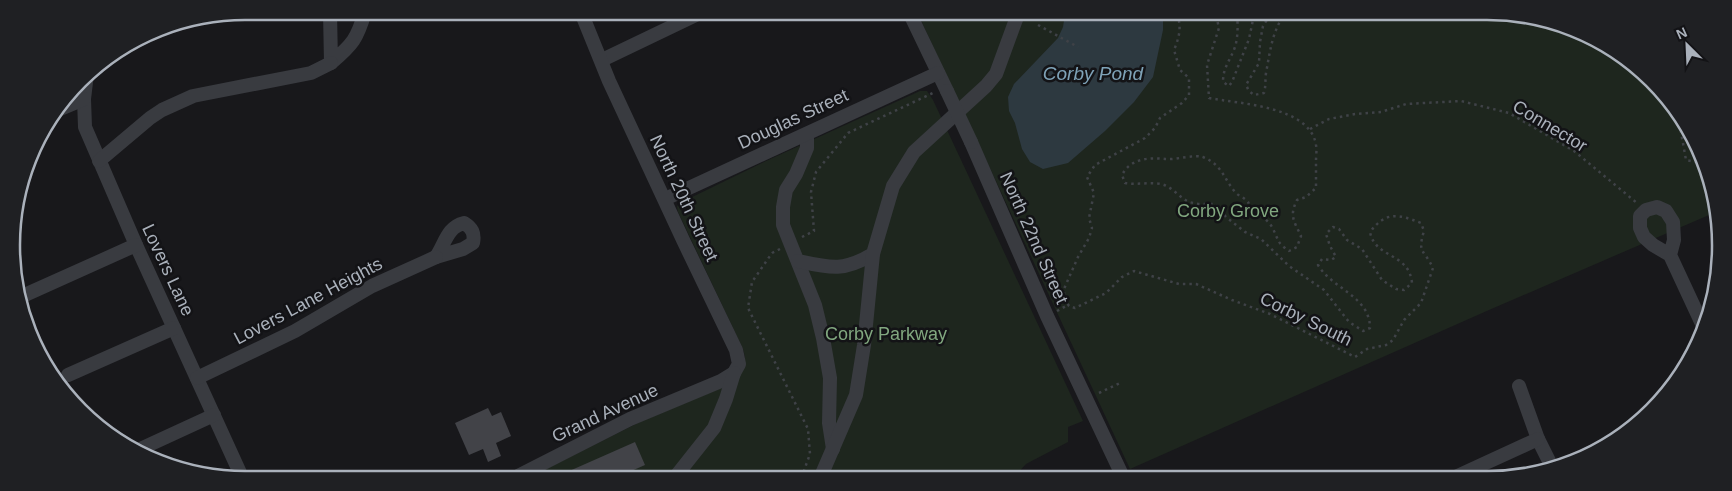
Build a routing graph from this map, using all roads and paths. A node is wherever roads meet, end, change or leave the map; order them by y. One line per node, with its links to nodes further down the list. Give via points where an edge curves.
1 (330, 20): 16 (street)
2 (364, 20): 16 (street, via 352,45)
3 (584, 20): 15 (street, North 20th Street)
4 (685, 20): 15 (street)
5 (913, 20): 17 (street, North 22nd Street)
6 (1016, 20): 29 (street, via 996,74 914,152 893,186)
7 (1180, 20): 21 (path, Corby South, via 1180,37 1174,50 1180,70 1189,78 1189,95 1160,118 1156,128 1145,138 1094,165 1087,177 1094,193 1089,218 1092,228 1064,289 1064,298 1069,306 1075,308 1106,293 1122,277 1134,271 1179,284 1196,284 1270,314 1354,357 1367,348 1386,345 1393,340 1404,320 1421,303 1434,268 1422,252 1420,245 1424,231 1420,223 1398,215 1387,216 1370,232 1375,244 1407,267 1412,284 1404,290 1382,280 1362,249 1347,240 1339,229 1333,227 1326,234 1336,257 1322,259 1318,265 1365,309 1370,328 1363,331 1349,322 1324,290 1289,266 1261,239 1245,232 1215,204 1188,201 1162,184 1125,183 1122,175 1126,166 1152,157 1173,160 1204,157 1217,166 1237,195 1247,200 1271,226 1279,243 1290,251 1297,247 1301,236 1292,216 1297,200 1316,188 1316,145)
8 (1217, 20): 21 (path, via 1219,28 1207,65 1209,98 1277,110)
9 (1237, 20): 10 (path, via 1235,46 1223,71 1223,82 1229,86 1249,39)
10 (1253, 20)
11 (1267, 20): 12 (path, via 1260,42 1259,63 1246,85 1254,95 1264,93 1273,34)
12 (1281, 20)
13 (1038, 25): 14 (path)
14 (1078, 47)
15 (602, 60): 26 (street, North 20th Street)
16 (331, 63): 24 (street, via 312,73 193,96 178,102 150,118)
17 (938, 73): 23 (street, Douglas Street); 51 (street, North 22nd Street, bridge)
18 (85, 87): 19 (street, Lovers Lane)
19 (84, 99): 20 (street); 24 (street, Lovers Lane, via 85,127)
20 (69, 105)
21 (1310, 129): 27 (path, Connector, via 1328,119 1381,112 1406,104 1461,101 1509,112 1574,152)
22 (1681, 131): 25 (path, via 1686,160)
23 (807, 134): 26 (street, Douglas Street); 32 (street, via 807,148 786,190 783,207 783,225)
24 (98, 161): 28 (street, Lovers Lane)
25 (1696, 163)
26 (664, 199): 36 (street, North 20th Street, via 736,350 739,364)
27 (1646, 210): 30 (street, via 1640,216 1644,237); 30 (street, via 1657,207 1666,211 1674,222)
28 (136, 245): 33 (street); 35 (street, Lovers Lane)
29 (873, 254): 32 (street, via 841,268); 45 (street, via 856,394)
30 (1670, 255): 34 (street)
31 (436, 257): 38 (street, Lovers Lane Heights, via 372,286 295,331)
32 (798, 261): 45 (street, via 823,338 830,378)
33 (26, 295)
34 (1700, 319)
35 (174, 328): 37 (street); 38 (street, Lovers Lane)
36 (734, 373): 48 (street, Grand Avenue, via 721,382 630,419); 49 (street, North 20th Street, via 714,428)
37 (68, 375)
38 (197, 378): 42 (street, Lovers Lane)
39 (1122, 382): 41 (path)
40 (1519, 386): 43 (street)
41 (1099, 392)
42 (214, 415): 44 (street); 47 (street, Lovers Lane)
43 (1538, 439): 46 (street); 52 (street)
44 (144, 447)
45 (833, 450): 50 (street)
46 (1549, 462)
47 (238, 471)
48 (528, 471)
49 (680, 471)
50 (823, 471)
51 (1120, 471)
52 (1468, 471)

